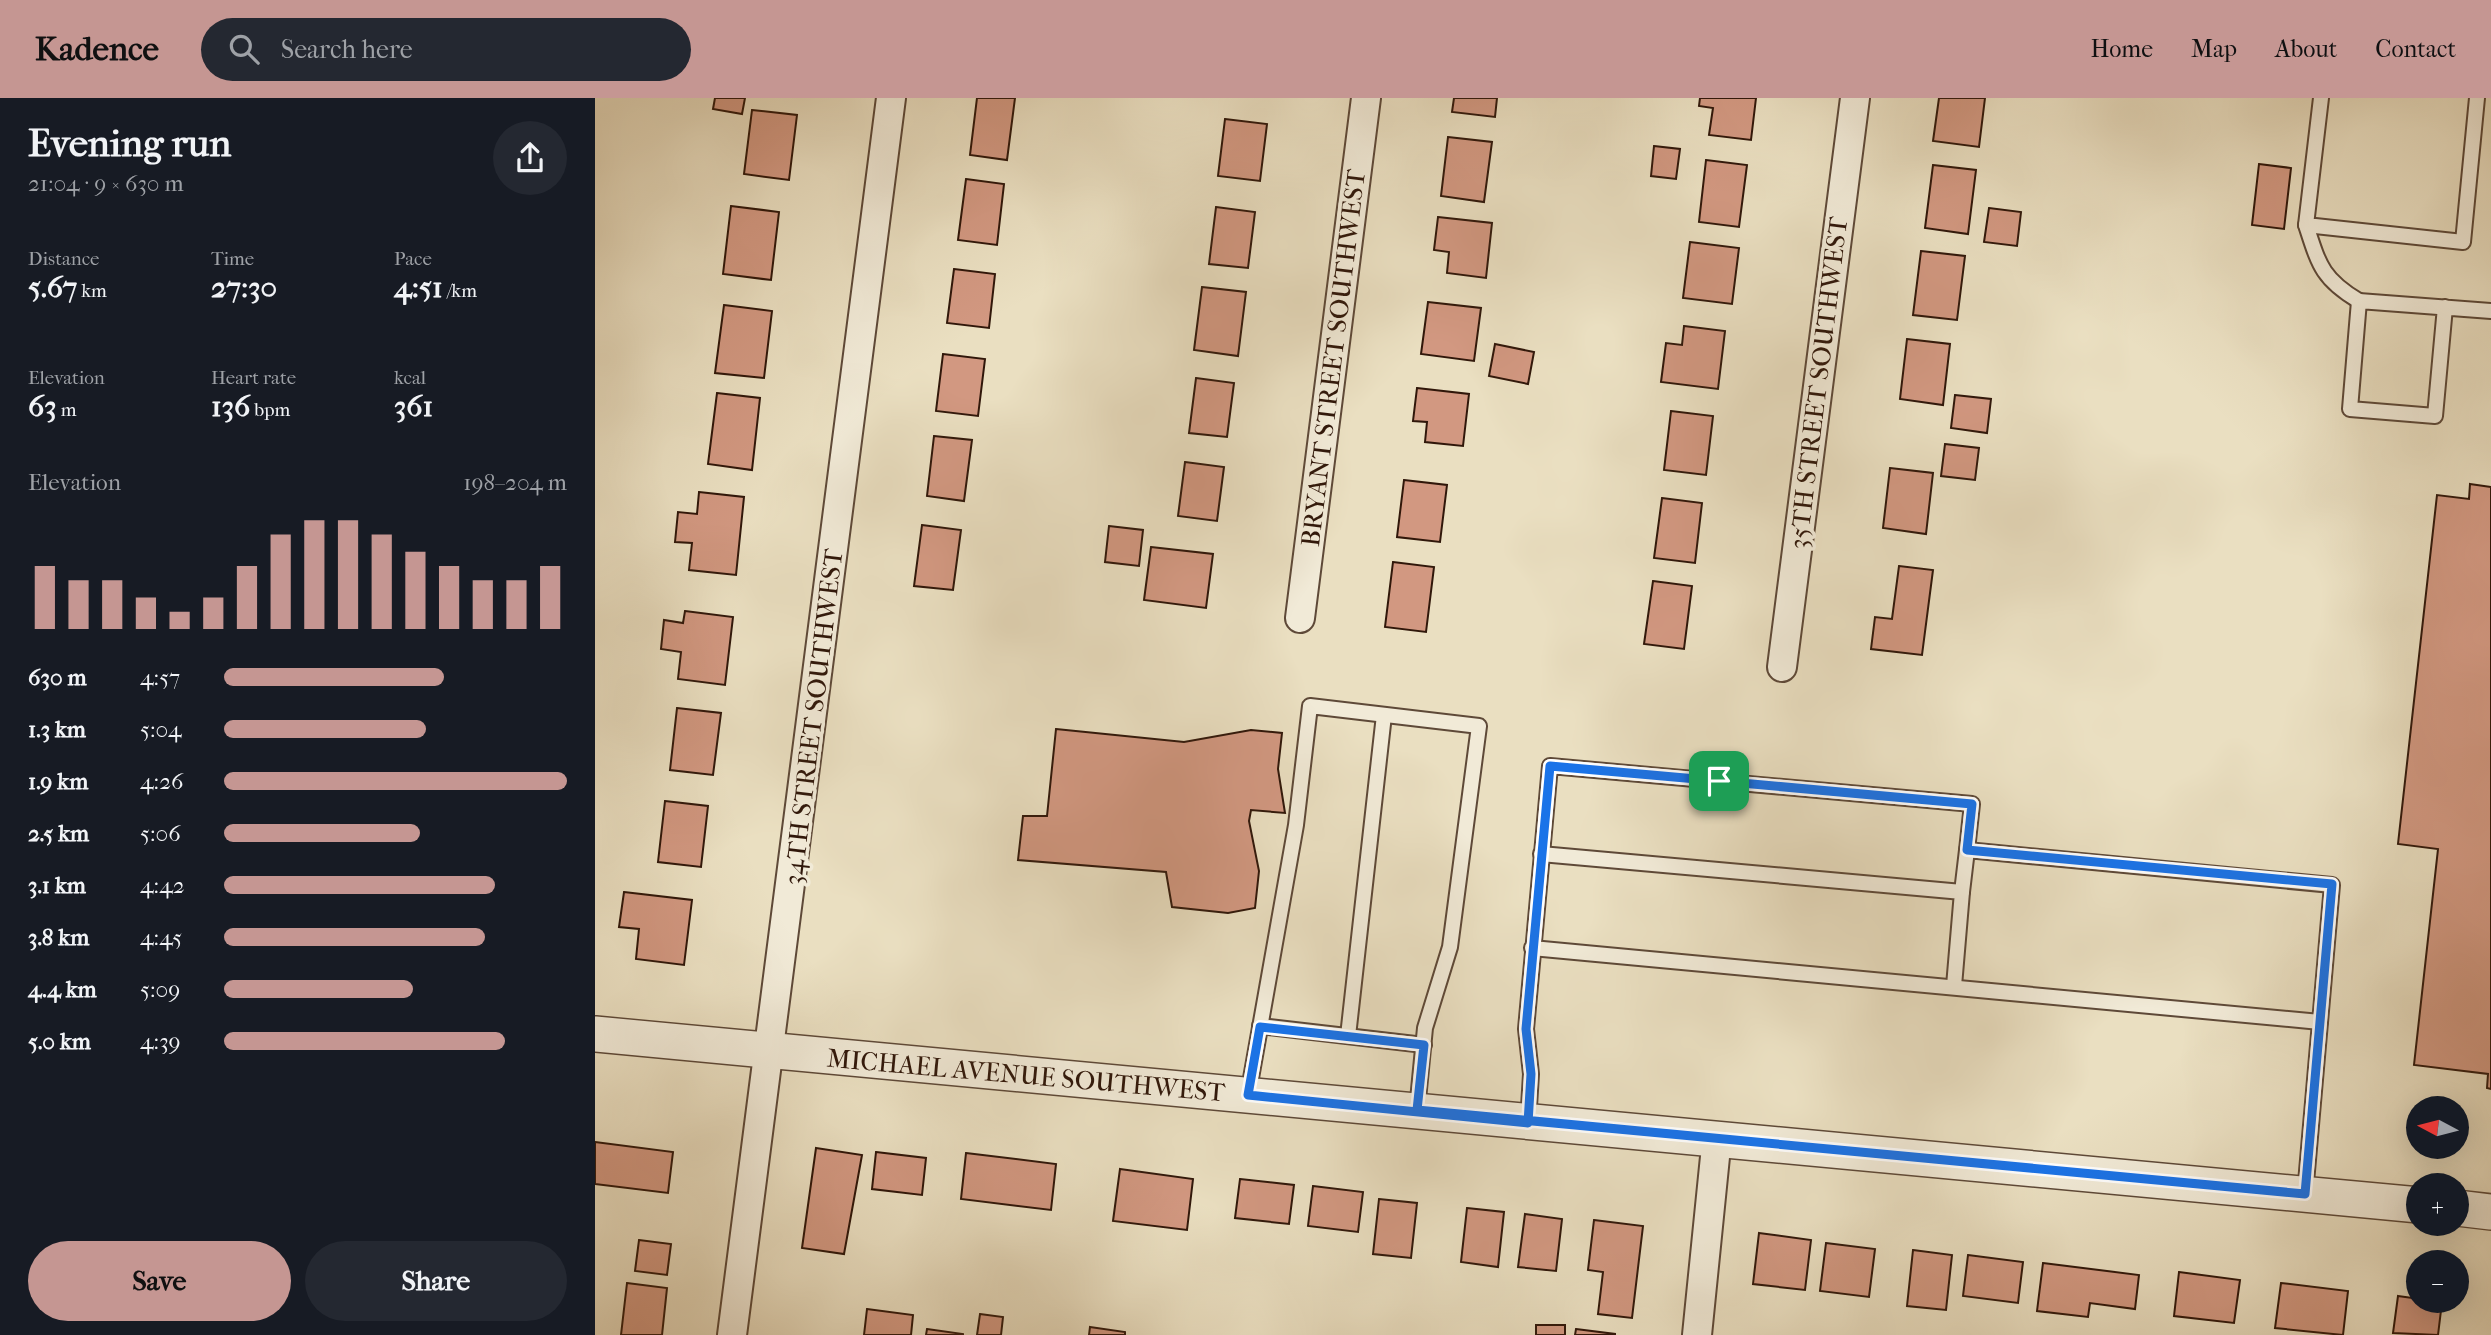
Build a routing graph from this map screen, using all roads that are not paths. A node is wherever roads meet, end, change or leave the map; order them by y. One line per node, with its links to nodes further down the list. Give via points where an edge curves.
1 (891, 98): 23 (street, 34TH STREET SOUTHWEST)
2 (1366, 98): 10 (street, BRYANT STREET SOUTHWEST)
3 (1855, 98): 11 (street, 35TH STREET SOUTHWEST)
4 (2321, 98): 6 (lane)
5 (2477, 98): 6 (lane, via 2463,242)
6 (2306, 225): 7 (lane, via 2333,286)
7 (2359, 301): 8 (lane); 8 (lane, via 2350,409 2435,416)
8 (2445, 307): 9 (lane)
9 (2491, 311)
10 (1300, 618)
11 (1782, 667)
12 (1384, 715): 19 (lane, via 1310,706 1296,825); 21 (lane); 22 (lane, via 1479,726 1450,947)
13 (1967, 850): 14 (lane, via 1972,804 1550,766); 15 (lane); 18 (lane, via 2332,884)
14 (1541, 854): 15 (lane); 16 (lane)
15 (1962, 892): 17 (lane)
16 (1532, 948): 17 (lane); 26 (lane, via 1526,1029 1531,1074)
17 (1954, 986): 18 (lane)
18 (2320, 1022): 28 (lane)
19 (1260, 1027): 21 (lane); 24 (lane)
20 (595, 1034): 23 (street, MICHAEL AVENUE SOUTHWEST)
21 (1348, 1036): 22 (lane)
22 (1424, 1045): 25 (lane)
23 (771, 1051): 24 (street, MICHAEL AVENUE SOUTHWEST); 32 (street, 34TH STREET SOUTHWEST)
24 (1248, 1095): 25 (street, MICHAEL AVENUE SOUTHWEST)
25 (1417, 1110): 26 (street, MICHAEL AVENUE SOUTHWEST)
26 (1528, 1123): 27 (street, MICHAEL AVENUE SOUTHWEST)
27 (1717, 1137): 28 (street, MICHAEL AVENUE SOUTHWEST); 33 (street)
28 (2305, 1194): 29 (street, MICHAEL AVENUE SOUTHWEST)
29 (2406, 1204)
30 (2469, 1209): 31 (street)
31 (2491, 1212)
32 (732, 1335)
33 (1697, 1335)

